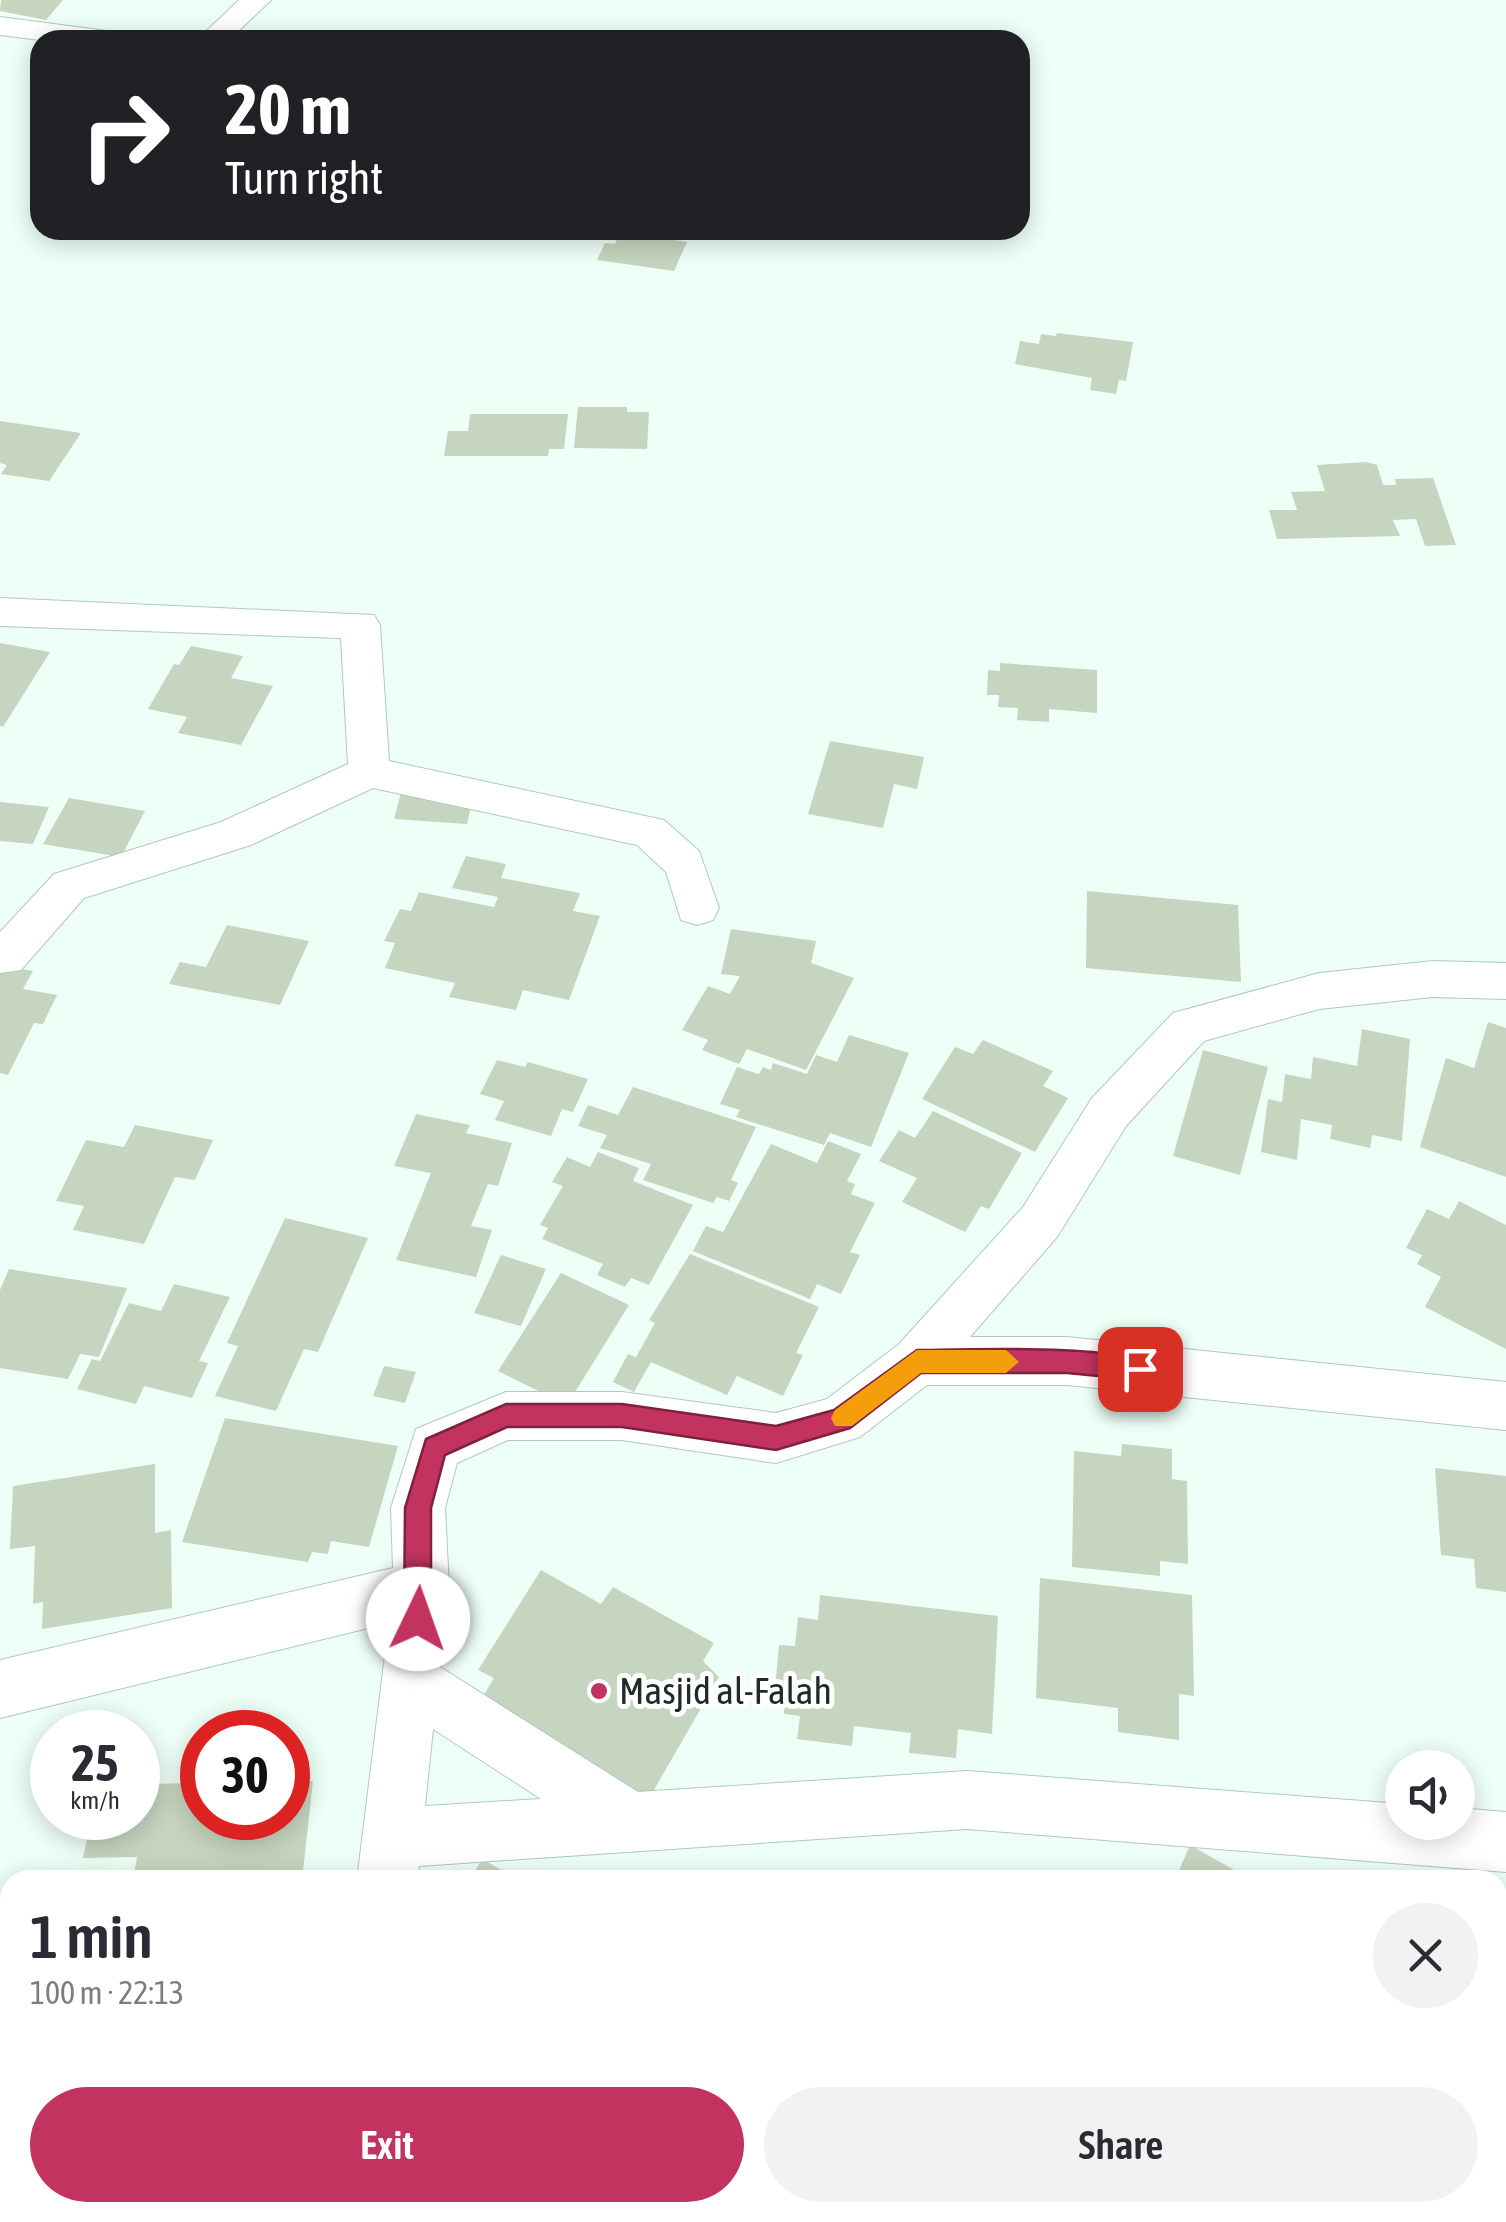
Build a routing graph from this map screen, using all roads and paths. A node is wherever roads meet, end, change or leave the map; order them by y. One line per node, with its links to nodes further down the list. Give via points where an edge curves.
1 (256, 0): 4 (street)
2 (0, 26): 3 (street)
3 (31, 30)
4 (223, 30)
5 (0, 612): 6 (street, via 360,625)
6 (369, 772): 7 (street, via 649,831 675,847 690,868); 8 (street, via 236,834 70,886)
7 (697, 908)
8 (5, 956)
9 (1506, 982): 10 (street, via 1433,978 1319,991 1189,1026 1108,1112 1040,1222)
10 (917, 1361): 11 (street, via 1067,1362); 12 (street, via 841,1420 776,1438 622,1416 506,1416 435,1447 418,1508)
11 (1506, 1406)
12 (421, 1588): 13 (street); 14 (street)
13 (410, 1681): 15 (street); 17 (street)
14 (0, 1689)
15 (631, 1822): 16 (street, via 967,1800); 17 (street)
16 (1506, 1842)
17 (390, 1859)

